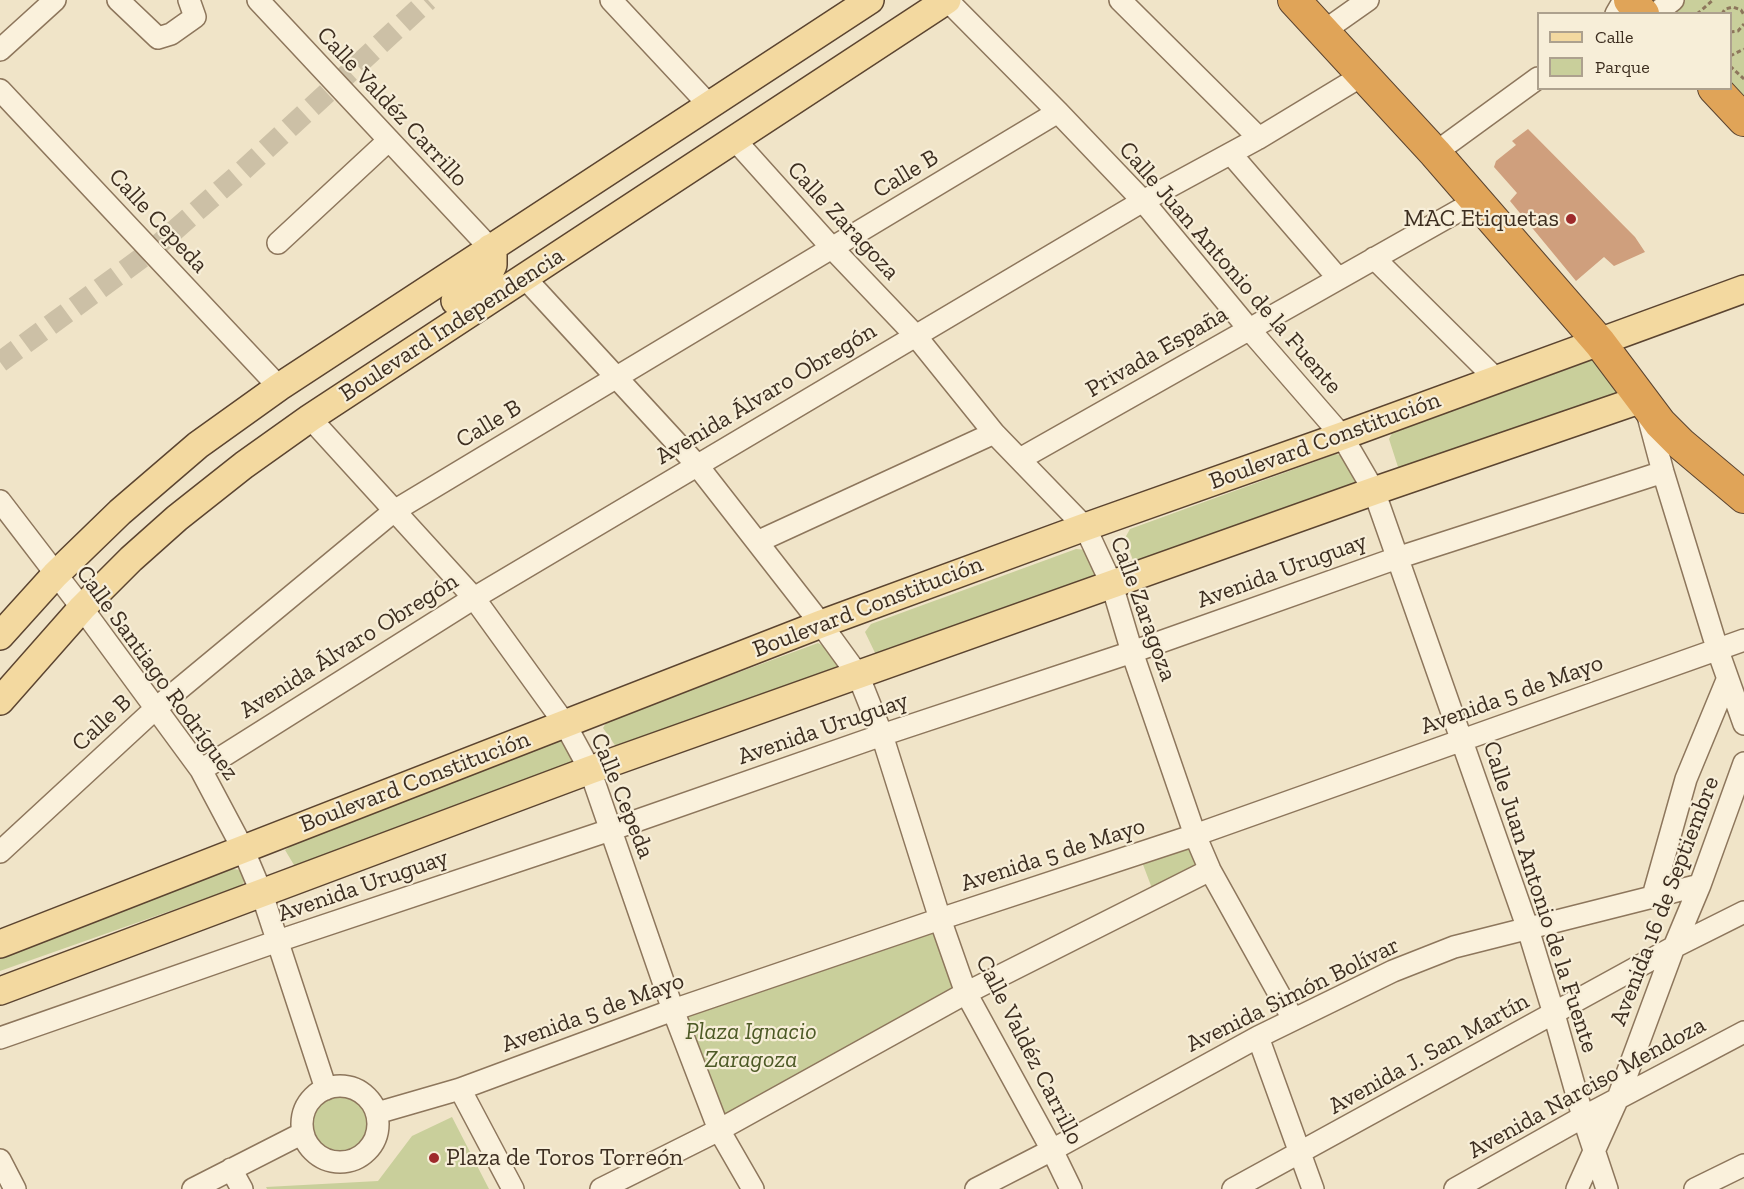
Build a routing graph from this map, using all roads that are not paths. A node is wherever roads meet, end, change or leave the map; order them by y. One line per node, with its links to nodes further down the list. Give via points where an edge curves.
1 (55, 0): 17 (street)
2 (118, 0): 3 (street, via 158,38 195,17)
3 (189, 0)
4 (258, 0): 26 (street, Calle Valdéz Carrillo)
5 (611, 0): 22 (street)
6 (870, 0): 16 (main road, Boulevard Independencia)
7 (947, 0): 23 (street, Calle Juan Antonio de la Fuente); 27 (main road, Boulevard Independencia)
8 (1120, 0): 25 (street)
9 (1294, 0): 15 (highway)
10 (1368, 0): 15 (street)
11 (1630, 0): 13 (highway)
12 (1673, 0): 14 (street)
13 (1641, 12)
14 (1658, 12)
15 (1324, 31): 18 (highway)
16 (795, 48): 22 (main road, Boulevard Independencia); 27 (main road, via 786,69 726,113 722,126)
17 (0, 50)
18 (1364, 75): 25 (street, Avenida Álvaro Obregón); 28 (highway)
19 (1537, 79): 28 (street)
20 (0, 90): 45 (street, Calle Cepeda)
21 (1731, 90): 24 (highway)
22 (709, 105): 33 (main road, Boulevard Independencia)
23 (1058, 112): 30 (street, Calle Juan Antonio de la Fuente); 34 (street, Calle B)
24 (1744, 120)
25 (1259, 138): 29 (street, Avenida Álvaro Obregón)
26 (389, 140): 32 (street); 33 (street, Calle Valdéz Carrillo)
27 (735, 140): 34 (street, Calle Zaragoza); 36 (main road, Boulevard Independencia)
28 (1435, 153): 31 (highway)
29 (1231, 154): 30 (street, Avenida Álvaro Obregón); 37 (street)
30 (1143, 201): 39 (street, Calle Juan Antonio de la Fuente); 40 (street, Avenida Álvaro Obregón)
31 (1476, 201): 35 (street, Privada España); 41 (highway)
32 (278, 243)
33 (490, 248): 42 (main road, via 493,265 486,280 419,324 413,333); 45 (main road, Boulevard Independencia)
34 (832, 248): 40 (street, Calle Zaragoza); 43 (street, Calle B)
35 (1374, 258): 37 (street, Privada España); 44 (street)
36 (524, 277): 42 (main road, Boulevard Independencia); 43 (street, Calle Valdéz Carrillo)
37 (1338, 278): 39 (street, Privada España)
38 (1744, 290): 41 (main road, Boulevard Constitución)
39 (1249, 329): 49 (street, Calle Juan Antonio de la Fuente); 50 (street, Privada España)
40 (915, 335): 48 (street, Calle Zaragoza); 51 (street, Avenida Álvaro Obregón)
41 (1600, 343): 44 (main road, Boulevard Constitución); 46 (highway)
42 (414, 349): 47 (main road, Boulevard Independencia)
43 (616, 378): 51 (street, Calle Valdéz Carrillo); 56 (street, Calle B)
44 (1496, 379): 49 (main road, Boulevard Constitución)
45 (279, 387): 60 (main road, Boulevard Independencia, via 198,445)
46 (1643, 401): 52 (street); 53 (main road, Boulevard Constitución); 54 (highway, via 1681,444)
47 (310, 418): 56 (street, Calle Cepeda); 63 (main road, Boulevard Independencia, via 177,518)
48 (994, 433): 50 (street, Calle Zaragoza); 58 (street)
49 (1342, 436): 53 (street, Calle Juan Antonio de la Fuente); 57 (main road, Boulevard Constitución)
50 (1020, 459): 57 (street, Calle Zaragoza)
51 (697, 465): 58 (street, Calle Valdéz Carrillo); 62 (street, Avenida Álvaro Obregón)
52 (1663, 472): 59 (street, Avenida Uruguay); 67 (street)
53 (1374, 491): 59 (street, Calle Juan Antonio de la Fuente); 61 (main road, Boulevard Constitución)
54 (1744, 497)
55 (0, 501): 60 (street, Calle Santiago Rodríguez)
56 (394, 511): 62 (street, Calle Cepeda); 72 (street, Calle B)
57 (1085, 527): 61 (street, Calle Zaragoza); 64 (main road, Boulevard Constitución)
58 (757, 542): 64 (street, Calle Valdéz Carrillo)
59 (1397, 558): 68 (street, Avenida Uruguay); 76 (street, Calle Juan Antonio de la Fuente)
60 (55, 575): 63 (street, Calle Santiago Rodríguez); 65 (main road, Boulevard Independencia)
61 (1112, 585): 68 (street, Calle Zaragoza); 69 (main road, Boulevard Constitución)
62 (474, 598): 73 (street, Calle Cepeda); 78 (street, Avenida Álvaro Obregón)
63 (82, 608): 71 (main road, Boulevard Independencia); 72 (street, Calle Santiago Rodríguez)
64 (821, 624): 69 (street, Calle Valdéz Carrillo); 73 (main road, Boulevard Constitución)
65 (0, 636)
66 (1744, 640): 67 (street, Avenida 5 de Mayo)
67 (1717, 648): 70 (street); 76 (street, Avenida 5 de Mayo)
68 (1132, 652): 75 (street, Avenida Uruguay); 81 (street, Calle Zaragoza)
69 (858, 675): 75 (street, Calle Valdéz Carrillo); 79 (main road, Boulevard Constitución)
70 (1727, 680): 74 (street); 87 (street, via 1686,779)
71 (0, 701)
72 (155, 709): 78 (street, Calle Santiago Rodríguez); 83 (street, Calle B)
73 (565, 724): 79 (street, Calle Cepeda); 82 (main road, Boulevard Constitución)
74 (1744, 724)
75 (882, 735): 80 (street, Avenida Uruguay); 89 (street, Calle Valdéz Carrillo)
76 (1462, 740): 81 (street, Avenida 5 de Mayo); 90 (street, Calle Juan Antonio de la Fuente)
77 (1744, 764): 85 (street, Avenida 16 de Septiembre)
78 (201, 770): 82 (street, Calle Santiago Rodríguez)
79 (590, 770): 80 (street, Calle Cepeda); 86 (main road, Boulevard Constitución)
80 (610, 830): 91 (street, Avenida Uruguay); 96 (street, Calle Cepeda)
81 (1195, 835): 84 (street, Calle Zaragoza); 89 (street, Avenida 5 de Mayo)
82 (243, 849): 86 (street, Calle Santiago Rodríguez); 92 (main road, Boulevard Constitución)
83 (0, 852)
84 (1210, 870): 95 (street); 98 (street, Calle Zaragoza)
85 (1700, 885): 87 (street, Avenida Simón Bolívar); 93 (street, Avenida 16 de Septiembre)
86 (262, 894): 91 (street, Calle Santiago Rodríguez); 94 (main road, Boulevard Constitución)
87 (1653, 896): 90 (street, Avenida Simón Bolívar)
88 (1744, 912): 93 (street, Avenida J. San Martín)
89 (940, 919): 95 (street, Calle Valdéz Carrillo); 96 (street, Avenida 5 de Mayo)
90 (1528, 929): 97 (street, Calle Juan Antonio de la Fuente); 98 (street, Avenida Simón Bolívar, via 1454,947)
91 (278, 941): 101 (street, Avenida Uruguay); 102 (street, Calle Santiago Rodríguez)
92 (0, 944)
93 (1674, 947): 97 (street, Avenida J. San Martín); 104 (street, Avenida 16 de Septiembre)
94 (0, 991)
95 (966, 993): 107 (street); 109 (street, Calle Valdéz Carrillo)
96 (673, 1010): 103 (street, Avenida 5 de Mayo); 107 (street, Calle Cepeda)
97 (1554, 1014): 106 (street, Calle Juan Antonio de la Fuente); 111 (street, Avenida J. San Martín)
98 (1293, 1019): 100 (street, Avenida Simón Bolívar)
99 (1744, 1032): 104 (street, Avenida Narciso Mendoza)
100 (1258, 1037): 109 (street, Avenida Simón Bolívar); 111 (street)
101 (0, 1038)
102 (326, 1089): 105 (street, via 338,1086 362,1093); 108 (street, via 306,1107)
103 (460, 1089): 105 (street, Avenida 5 de Mayo); 118 (street)
104 (1618, 1098): 106 (street, Avenida Narciso Mendoza); 110 (street, Avenida 16 de Septiembre)
105 (377, 1113): 108 (street, via 376,1138 361,1156 350,1161 326,1160 315,1154)
106 (1583, 1117): 110 (street, Calle Juan Antonio de la Fuente); 125 (street, Avenida Narciso Mendoza)
107 (719, 1130): 119 (street); 120 (street, Calle Cepeda)
108 (303, 1133): 114 (street)
109 (1052, 1150): 121 (street, Avenida Simón Bolívar); 122 (street, Calle Valdéz Carrillo)
110 (1594, 1150): 126 (street, Avenida 16 de Septiembre); 127 (street, Calle Juan Antonio de la Fuente)
111 (1300, 1153): 123 (street, Avenida J. San Martín); 124 (street)
112 (0, 1160): 115 (street)
113 (1744, 1164): 128 (street)
114 (231, 1169): 116 (street); 117 (street)
115 (15, 1189)
116 (194, 1189)
117 (242, 1189)
118 (513, 1189)
119 (601, 1189)
120 (753, 1189)
121 (975, 1189)
122 (1071, 1189)
123 (1233, 1189)
124 (1313, 1189)
125 (1455, 1189)
126 (1577, 1189)
127 (1607, 1189)
128 (1695, 1189)

